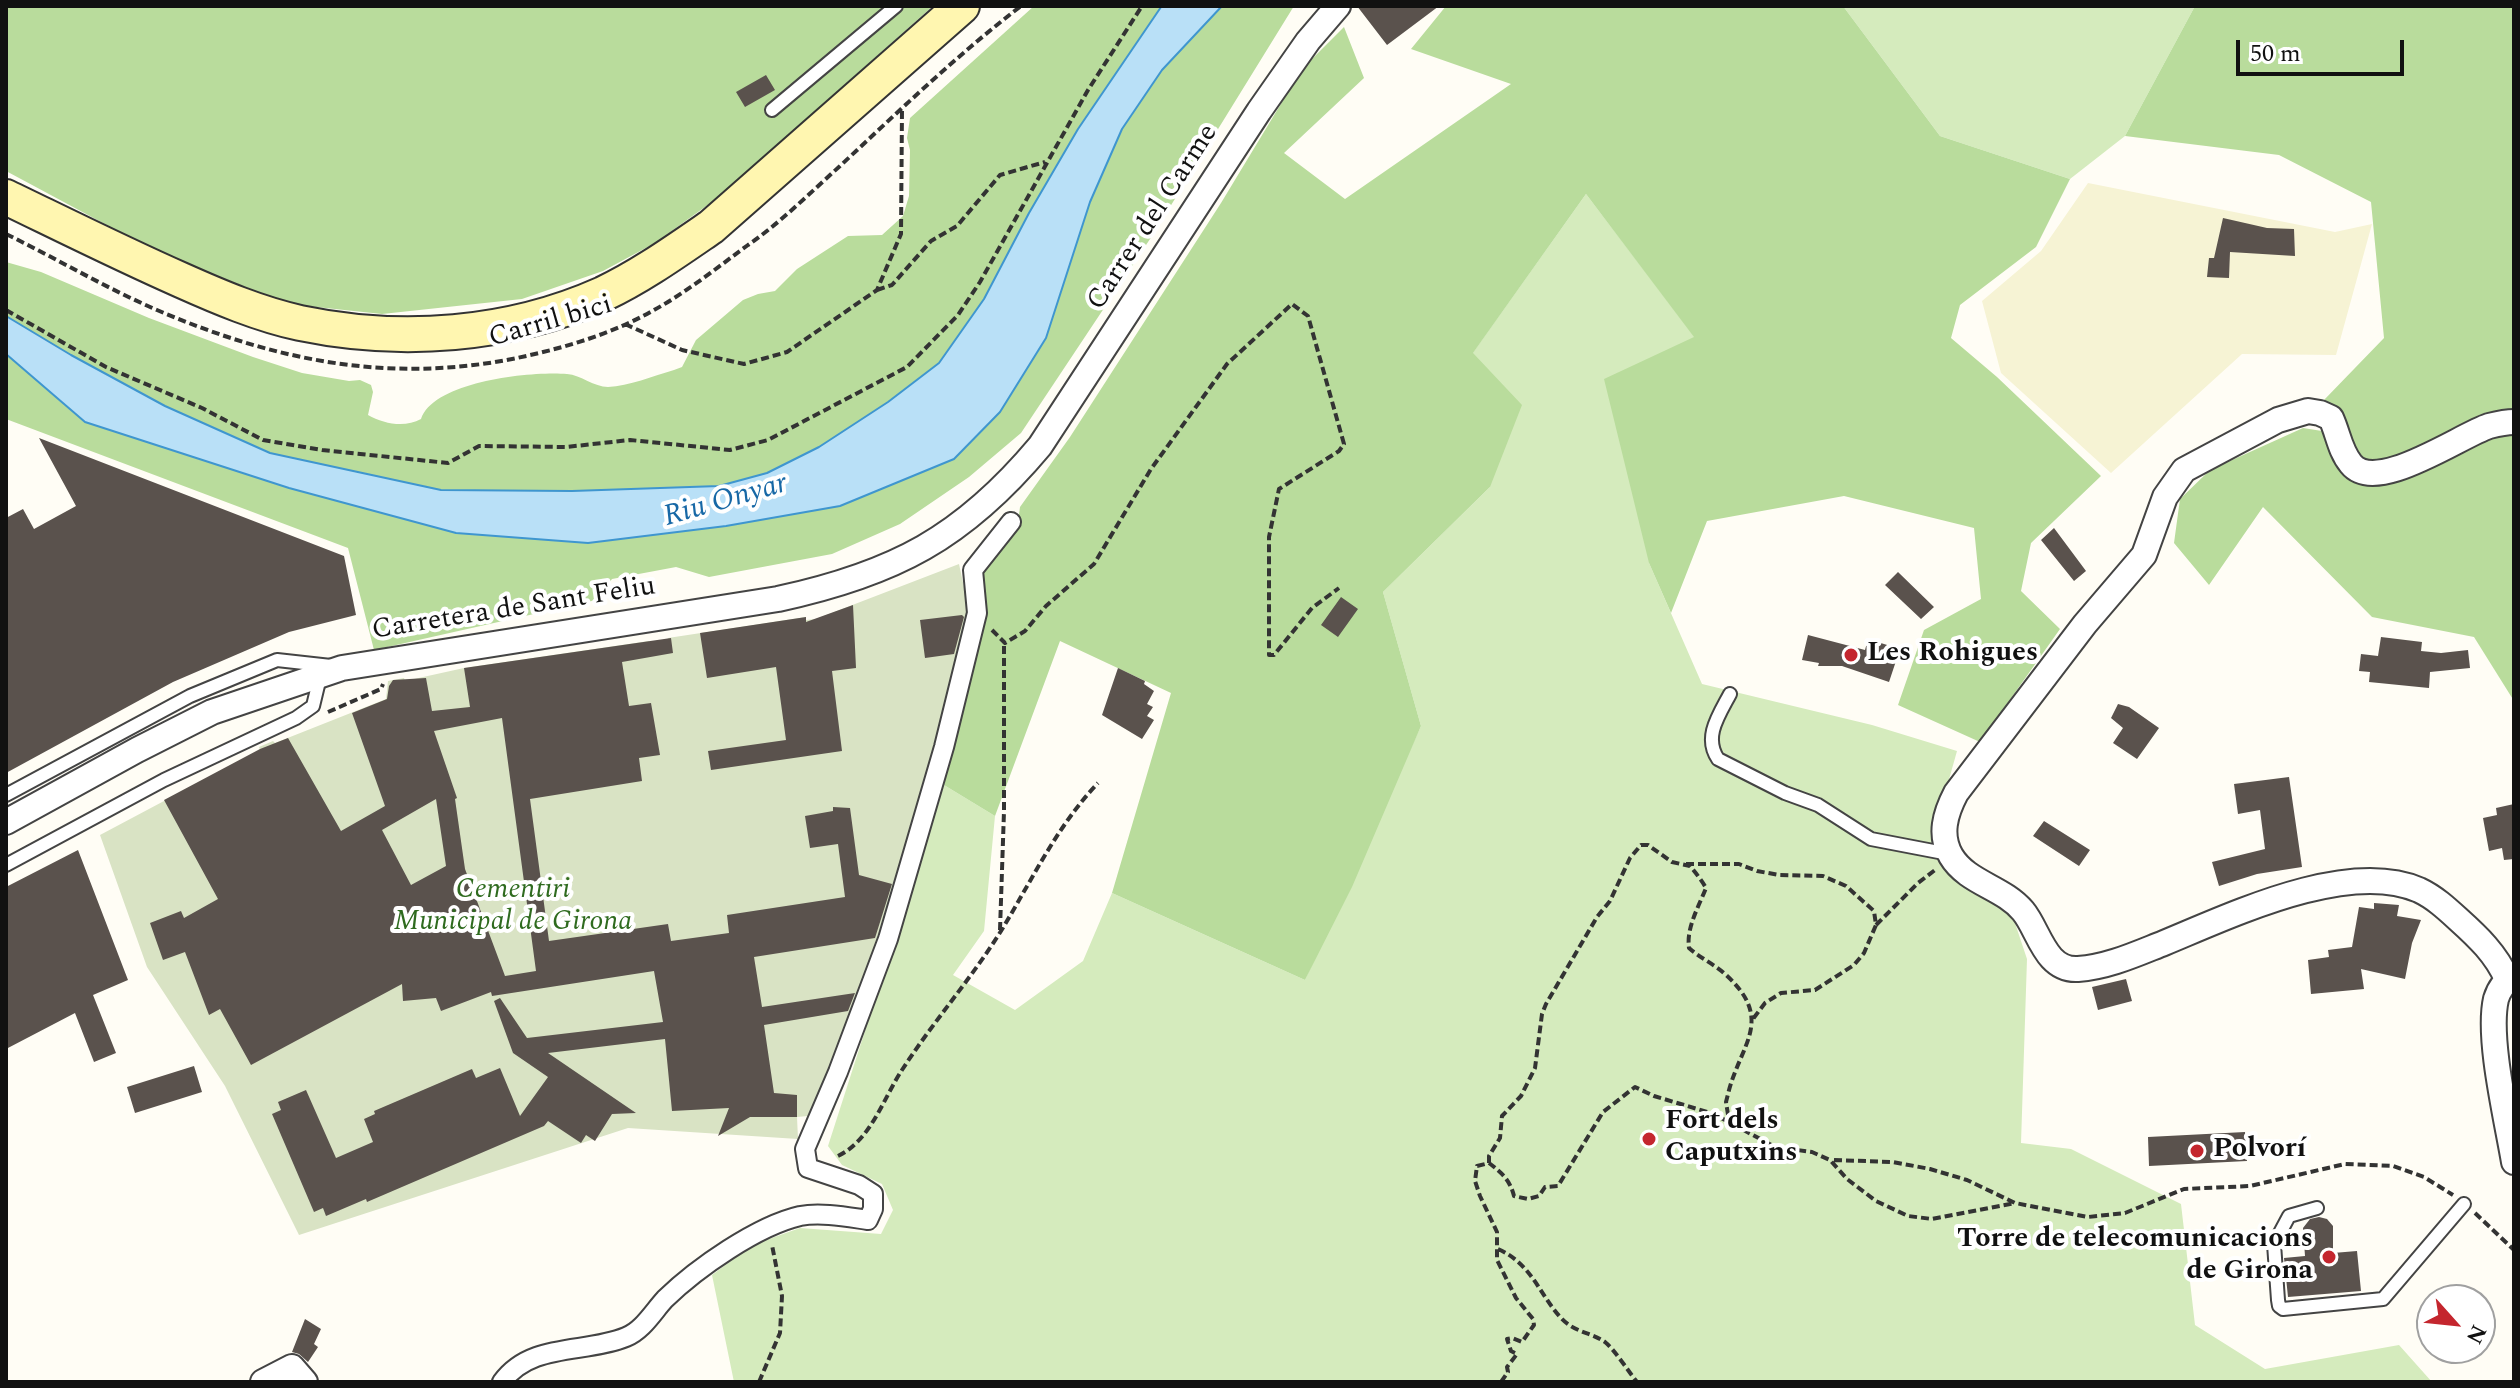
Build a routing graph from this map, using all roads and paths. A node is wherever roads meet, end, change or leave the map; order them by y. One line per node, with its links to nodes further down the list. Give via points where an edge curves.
1 (896, 6): 7 (lane)
2 (962, 6): 9 (main road, via 711,227 603,293 519,323 423,335 299,323 217,296)
3 (1021, 6): 6 (path, Carril bici)
4 (1142, 6): 8 (path)
5 (1338, 6): 15 (street, Carrer del Carme, via 1284,74)
6 (902, 109): 11 (path, via 901,234); 13 (path, Carril bici, via 748,246)
7 (772, 110)
8 (1046, 162): 11 (path, via 1000,175 957,226 931,241 892,285); 12 (path, via 966,304 907,367 768,440 730,450 630,440 566,447 479,446 448,463 263,440 106,367)
9 (6, 197)
10 (6, 234): 13 (path, Carril bici, via 170,315 279,352 346,365 410,370 489,363 561,347)
11 (877, 290): 13 (path, via 787,352 744,364 682,350)
12 (6, 310)
13 (625, 324)
14 (2514, 422): 25 (street, via 2488,426 2405,465 2366,474 2352,467 2331,418 2308,411 2278,420 2184,470 2165,497 2144,555 1956,793 1944,822)
15 (1024, 465): 20 (street, Carretera de Sant Feliu, via 946,536 908,558 832,588)
16 (1011, 522): 18 (street, via 973,570)
17 (1339, 588): 19 (path, via 1312,608 1269,655 1269,537 1279,489 1344,444 1308,316 1292,304 1227,364 1151,469 1094,564 1025,631)
18 (977, 613): 19 (path); 40 (street, via 888,939 805,1149 808,1168 859,1185 873,1194 873,1209 868,1220 803,1215)
19 (1005, 643): 29 (path)
20 (331, 672): 23 (lane, via 277,660 190,696); 24 (street, Carretera de Sant Feliu, via 212,712); 26 (lane, via 313,706 296,718 164,780)
21 (1730, 694): 25 (lane, via 1711,735 1718,759 1818,805 1871,839)
22 (1098, 783): 29 (path, via 1078,804)
23 (6, 795)
24 (6, 822)
25 (1952, 857): 28 (path); 30 (street, via 1970,875 2014,901 2050,957 2072,969 2116,962 2239,913 2320,886 2357,881 2403,885 2436,899)
26 (6, 865)
27 (1685, 865): 28 (path, via 1739,864 1779,875 1823,876 1860,896 1874,911); 31 (path, via 1706,888 1696,908 1689,948 1724,972 1747,1000); 36 (path, via 1648,845 1636,850 1546,1004 1535,1068 1521,1096 1502,1116)
28 (1876, 925): 31 (path, via 1854,965 1815,990 1781,993)
29 (1000, 933): 33 (path, via 901,1071 874,1120 851,1150)
30 (2510, 977): 35 (street, via 2496,1000 2494,1024)
31 (1753, 1019): 32 (path, via 1726,1102)
32 (1729, 1121): 34 (path, via 1775,1147 1812,1152); 36 (path, via 1635,1087 1603,1112 1558,1186 1545,1187 1539,1196 1514,1196 1511,1184)
33 (831, 1160)
34 (1831, 1161): 37 (path, via 1930,1169); 37 (path, via 1876,1201 1908,1216 1932,1219)
35 (2514, 1162)
36 (1489, 1163): 41 (path, via 1477,1166 1475,1181 1497,1232)
37 (2015, 1203): 38 (path, via 2105,1217 2184,1189 2250,1186 2345,1164 2372,1164 2424,1177)
38 (2464, 1204): 39 (lane, via 2383,1299 2283,1309 2278,1300 2276,1236 2289,1216); 42 (path)
39 (2317, 1208)
40 (767, 1227): 45 (street, via 693,1276 629,1336 542,1353); 46 (path, via 782,1296 780,1333)
41 (1498, 1249): 47 (path, via 1501,1270 1534,1325 1522,1342 1507,1339 1517,1354); 48 (path, via 1517,1260 1572,1328 1607,1344)
42 (2514, 1250)
43 (263, 1382): 44 (street, via 292,1367)
44 (305, 1382)
45 (502, 1382)
46 (759, 1382)
47 (1501, 1382)
48 (1637, 1382)

